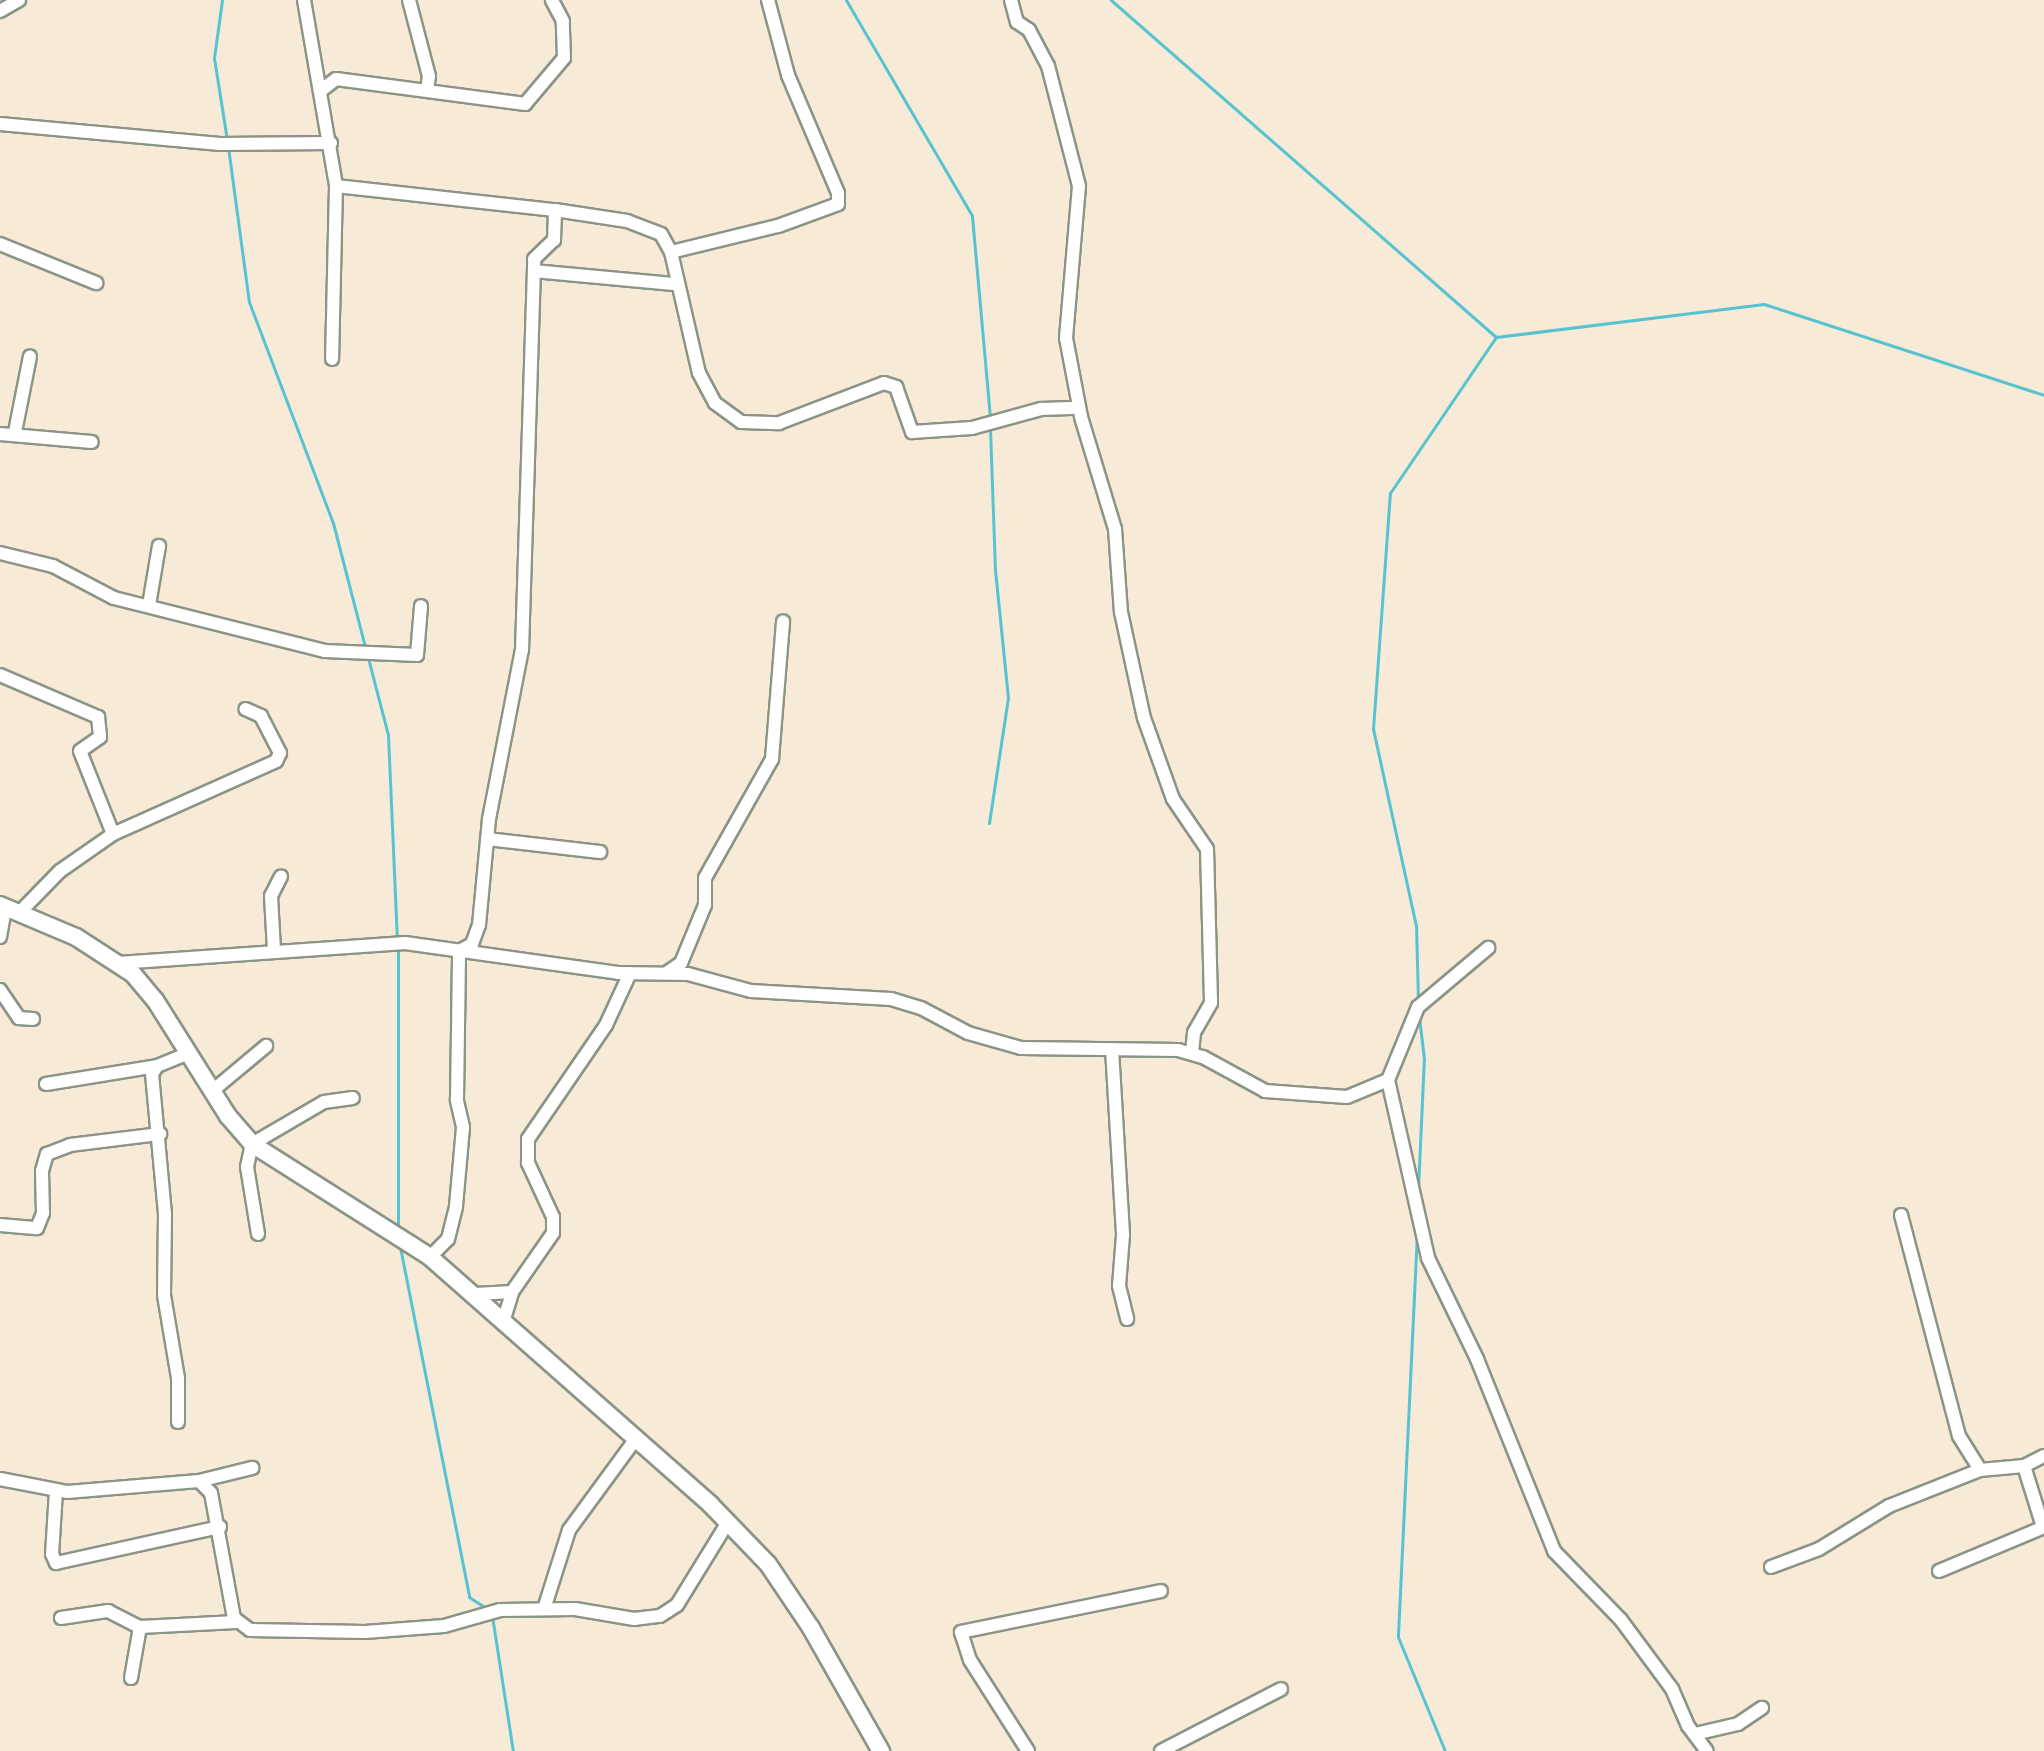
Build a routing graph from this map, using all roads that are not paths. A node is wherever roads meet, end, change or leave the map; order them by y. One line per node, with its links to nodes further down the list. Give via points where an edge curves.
1 (19, 0): 7 (street)
2 (304, 0): 8 (street)
3 (409, 0): 9 (street, via 429,76)
4 (552, 0): 9 (street, via 563,21 564,58 525,104)
5 (768, 0): 15 (street, via 788,75 838,204 778,226)
6 (1011, 0): 21 (street, via 1017,22 1029,30 1048,66 1079,186 1066,338)
7 (0, 11)
8 (323, 89): 9 (street, via 336,79); 11 (street)
9 (427, 90)
10 (0, 124): 11 (street, via 220,144)
11 (331, 143): 12 (street)
12 (336, 186): 13 (street); 20 (street)
13 (555, 210): 15 (street, via 644,227 661,234); 16 (street, via 554,240 536,254)
14 (0, 244): 17 (street)
15 (671, 252): 18 (street)
16 (534, 271): 18 (street); 33 (street, via 523,637)
17 (96, 283)
18 (675, 284): 21 (street, via 707,389 715,403 741,422 779,423 884,383 896,387 912,432 972,428 1041,409)
19 (30, 356): 22 (street)
20 (332, 359)
21 (1079, 408): 48 (street, via 1115,529 1121,612 1144,718 1173,799 1207,849 1211,1003 1194,1033)
22 (15, 432): 23 (street); 24 (street)
23 (0, 434)
24 (92, 442)
25 (159, 546): 27 (street)
26 (0, 553): 27 (street, via 53,566 94,590)
27 (149, 605): 28 (street, via 325,651 381,656 417,655)
28 (421, 606)
29 (783, 621): 42 (street, via 772,759 705,878 705,905 681,963)
30 (0, 675): 32 (street, via 103,724 98,739 80,751)
31 (245, 709): 32 (street, via 261,716 280,753 276,761)
32 (113, 834): 36 (street)
33 (487, 839): 34 (street); 40 (street, via 479,925 472,944)
34 (600, 852)
35 (281, 876): 39 (street, via 271,896)
36 (8, 909): 37 (street); 41 (main road, via 76,937)
37 (0, 937)
38 (1488, 948): 51 (street, via 1418,1007)
39 (274, 950): 40 (street, via 322,952 405,943); 41 (street)
40 (459, 951): 43 (street); 60 (street, via 457,1100 462,1153 448,1239)
41 (118, 963): 49 (main road, via 155,1000)
42 (668, 972): 43 (street); 47 (street, via 751,991 891,999 1010,1046)
43 (630, 973): 61 (street, via 606,1025 528,1139 528,1163 553,1217 553,1233)
44 (0, 990): 45 (street, via 19,1018)
45 (33, 1019)
46 (266, 1046): 53 (street)
47 (1112, 1049): 48 (street); 64 (street, via 1123,1235 1119,1286)
48 (1192, 1053): 51 (street, via 1273,1093 1347,1097)
49 (187, 1054): 50 (street); 53 (main road)
50 (157, 1066): 52 (street); 55 (street, via 152,1074)
51 (1388, 1080): 87 (street, via 1428,1258 1477,1359 1554,1551 1621,1620 1672,1689)
52 (46, 1084)
53 (211, 1092): 56 (main road)
54 (353, 1098): 56 (street, via 324,1102)
55 (160, 1134): 58 (street, via 70,1145 47,1154 37,1228); 65 (street, via 164,1295 178,1378)
56 (252, 1144): 59 (street, via 247,1167); 60 (main road)
57 (1901, 1215): 70 (street, via 1951,1392 1952,1419)
58 (0, 1225)
59 (258, 1234)
60 (430, 1257): 62 (main road)
61 (512, 1292): 62 (street); 63 (street)
62 (475, 1294): 63 (main road)
63 (504, 1319): 66 (main road)
64 (1127, 1319)
65 (178, 1422)
66 (637, 1437): 74 (main road); 80 (street, via 569,1530)
67 (2044, 1456): 68 (street)
68 (2024, 1466): 70 (street); 76 (street)
69 (252, 1468): 72 (street)
70 (1980, 1470): 77 (street, via 1889,1506 1819,1549)
71 (0, 1479): 73 (street)
72 (199, 1481): 73 (street); 75 (street, via 211,1493)
73 (56, 1491): 75 (street, via 56,1563)
74 (728, 1522): 80 (street, via 677,1605 660,1616 634,1619); 88 (main road, via 768,1564 811,1628)
75 (220, 1527): 82 (street)
76 (2044, 1527): 78 (street)
77 (1771, 1567)
78 (1939, 1571)
79 (1161, 1591): 89 (street, via 961,1632 970,1660)
80 (544, 1609): 82 (street, via 500,1610 444,1626 365,1632 250,1630)
81 (61, 1618): 83 (street, via 108,1611)
82 (236, 1622): 83 (street)
83 (140, 1627): 84 (street)
84 (131, 1678)
85 (1281, 1689): 90 (street)
86 (1762, 1708): 87 (street, via 1738,1724)
87 (1695, 1734): 91 (street)
88 (881, 1751)
89 (1028, 1751)
90 (1161, 1751)
91 (1707, 1751)

